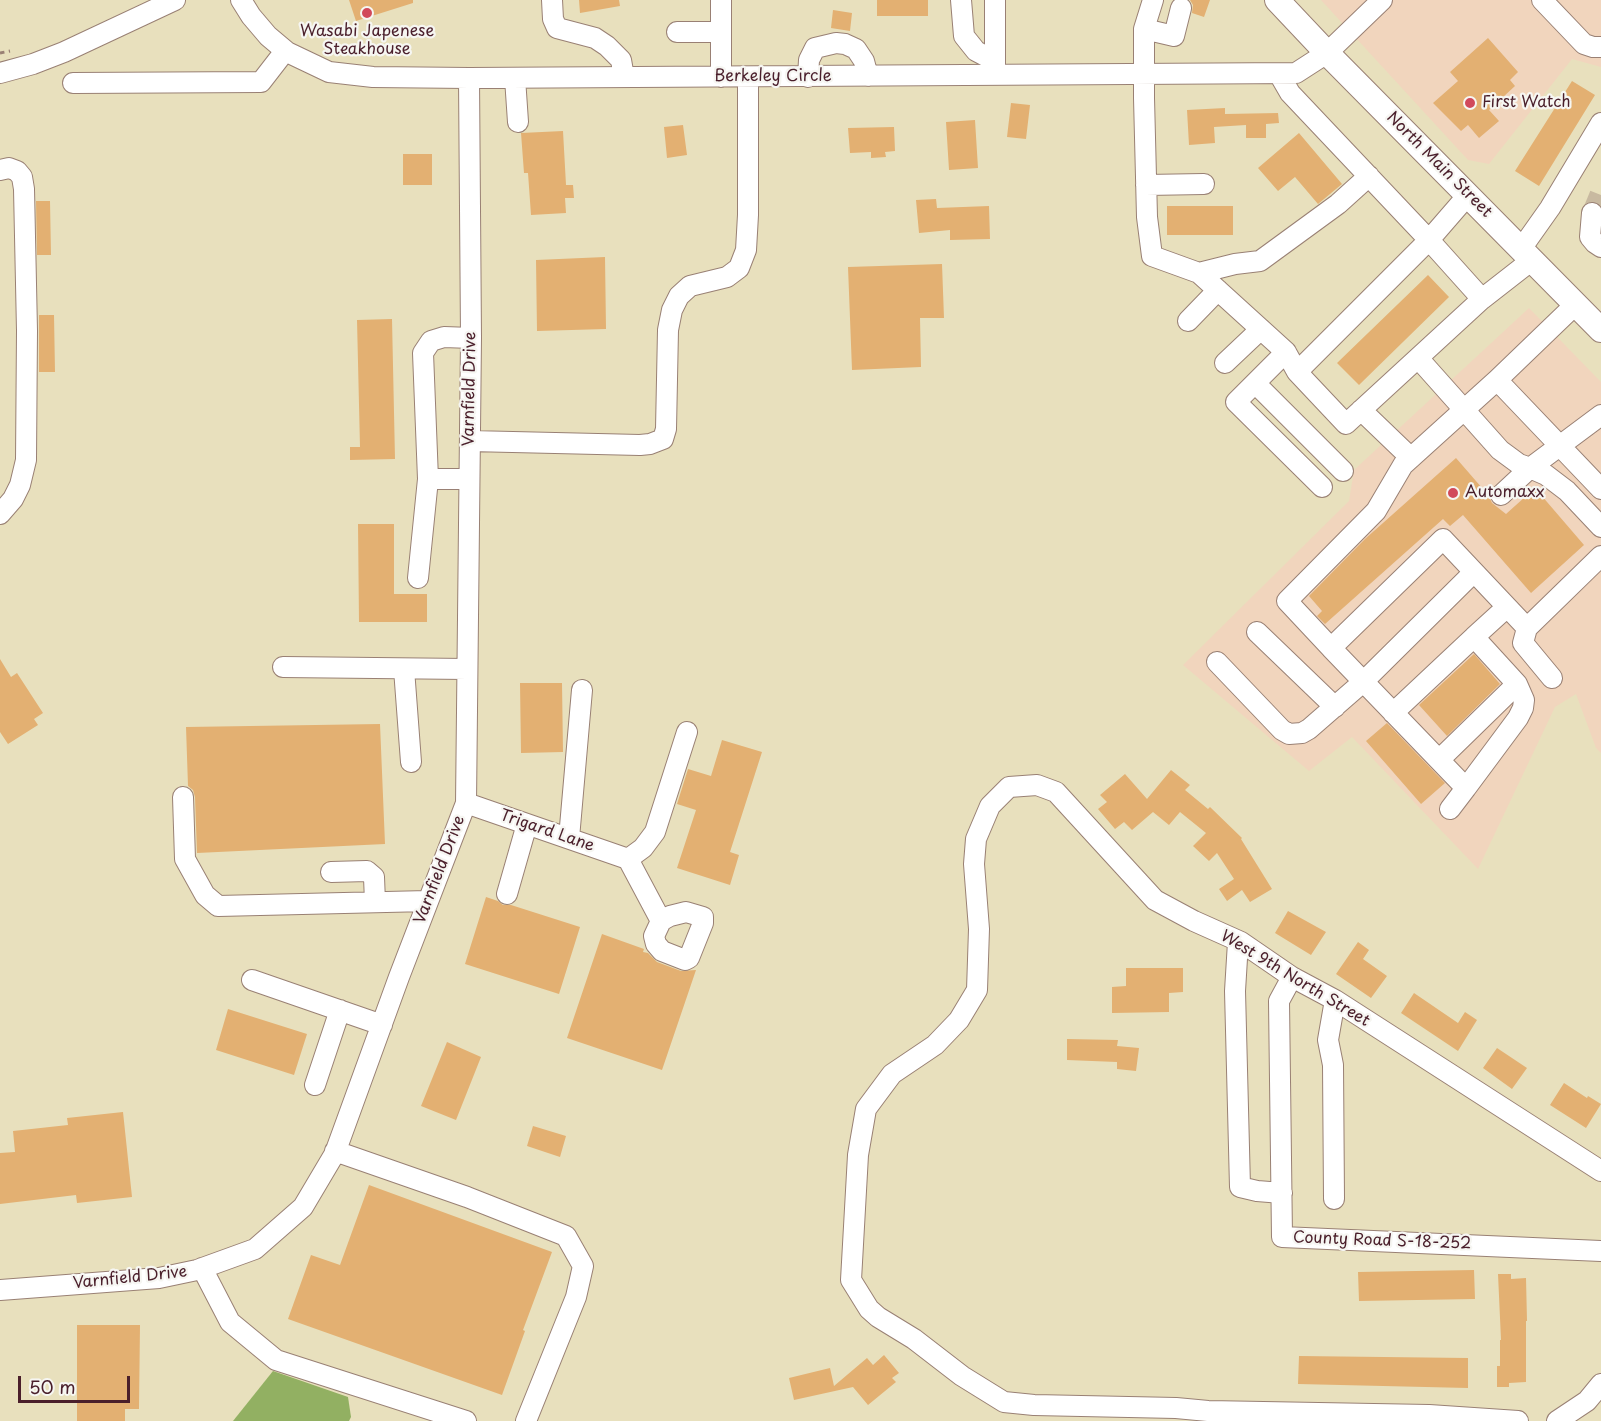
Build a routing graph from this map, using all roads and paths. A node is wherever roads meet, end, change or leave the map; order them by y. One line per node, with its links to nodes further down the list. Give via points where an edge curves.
1 (175, 0): 19 (street, via 64,52)
2 (241, 0): 16 (street, Berkeley Circle)
3 (552, 0): 23 (street, via 552,19 557,28 595,38 607,46 621,60)
4 (721, 0): 14 (street)
5 (961, 0): 18 (street, via 964,36)
6 (995, 0): 18 (street)
7 (1152, 0): 12 (street)
8 (1277, 0): 17 (main road, North Main Street)
9 (1382, 0): 17 (street, Berkeley Circle)
10 (1542, 0): 15 (street, via 1584,44)
11 (1180, 8): 12 (street, via 1174,36)
12 (1144, 29): 21 (street)
13 (677, 32): 14 (street)
14 (721, 32): 24 (street)
15 (1601, 47)
16 (285, 51): 27 (street, Berkeley Circle, via 329,72 347,75); 29 (street, via 261,82)
17 (1327, 53): 20 (street, Berkeley Circle, via 1296,74); 36 (main road, North Main Street)
18 (995, 68): 21 (street, Berkeley Circle); 22 (street, Berkeley Circle)
19 (0, 72)
20 (1279, 74): 21 (street, Berkeley Circle); 33 (street, via 1290,93)
21 (1144, 75): 35 (street)
22 (868, 76): 26 (street, Berkeley Circle); 26 (street, via 856,49 836,44 816,48 809,60)
23 (624, 77): 24 (street, Berkeley Circle); 28 (street, Berkeley Circle)
24 (721, 77): 25 (street, Berkeley Circle)
25 (748, 77): 26 (street, Berkeley Circle); 58 (street, via 746,250 739,268 727,277 690,286 672,310 663,439 640,445)
26 (808, 77)
27 (470, 78): 28 (street, Berkeley Circle); 48 (street, Varnfield Drive)
28 (515, 78): 30 (street)
29 (73, 83)
30 (518, 122)
31 (1601, 123): 40 (street)
32 (0, 170): 68 (street, via 17,171 23,183 27,342 26,460 20,485)
33 (1369, 176): 38 (street); 41 (street, via 1338,204 1260,261)
34 (1204, 184): 35 (street)
35 (1146, 185): 41 (street, via 1152,256)
36 (1468, 195): 38 (street); 40 (main road, North Main Street)
37 (1592, 213): 39 (street, via 1590,237)
38 (1429, 240): 43 (street); 52 (street)
39 (1601, 247)
40 (1526, 254): 43 (street); 44 (main road, North Main Street)
41 (1199, 273): 42 (street)
42 (1218, 290): 45 (street); 46 (street)
43 (1482, 299): 50 (street)
44 (1576, 304): 47 (main road, North Main Street); 53 (street)
45 (1188, 321)
46 (1261, 329): 49 (street); 51 (street)
47 (1601, 330)
48 (471, 338): 58 (street, Varnfield Drive); 63 (street, via 444,337 431,341 423,353)
49 (1286, 352): 52 (street); 54 (street)
50 (1418, 358): 55 (street); 56 (street)
51 (1225, 363)
52 (1297, 372): 55 (street, via 1346,424)
53 (1497, 380): 56 (street); 59 (street)
54 (1256, 383): 62 (street); 65 (street, via 1236,402)
55 (1361, 410): 60 (street)
56 (1464, 410): 60 (street); 61 (street, via 1500,450)
57 (1601, 415): 59 (street)
58 (470, 441): 64 (street, Varnfield Drive)
59 (1560, 445): 61 (street); 66 (street)
60 (1411, 458): 77 (street, via 1376,511 1287,601)
61 (1530, 468): 67 (street); 69 (street, via 1562,487)
62 (1343, 471)
63 (428, 479): 64 (street); 72 (street)
64 (469, 479): 81 (street, Varnfield Drive)
65 (1322, 487)
66 (1601, 489)
67 (1501, 495)
68 (0, 514)
69 (1601, 526)
70 (1601, 556): 74 (street)
71 (1474, 572): 73 (street); 77 (street, via 1443,539); 83 (street)
72 (418, 578)
73 (1507, 607): 74 (street); 76 (street)
74 (1527, 628): 82 (street, via 1523,643)
75 (1257, 632): 86 (street)
76 (1474, 638): 84 (street); 87 (street)
77 (1331, 648): 83 (street)
78 (1217, 662): 86 (street, via 1289,734 1309,729)
79 (283, 667): 80 (street)
80 (404, 669): 81 (street); 90 (street)
81 (467, 669): 93 (street, Varnfield Drive)
82 (1552, 678)
83 (1363, 682): 86 (street); 87 (street)
84 (1517, 684): 89 (street); 91 (street, via 1524,700 1518,718)
85 (582, 690): 96 (street)
86 (1335, 707)
87 (1393, 713): 89 (street)
88 (687, 732): 97 (street, via 655,832)
89 (1439, 760): 91 (street)
90 (411, 762)
91 (1466, 788): 94 (street)
92 (183, 797): 101 (street, via 185,859 205,895 218,906)
93 (466, 802): 95 (street, Trigard Lane); 100 (street, Varnfield Drive)
94 (1450, 809)
95 (528, 824): 96 (street, Trigard Lane); 99 (street)
96 (569, 838): 97 (street, Trigard Lane)
97 (628, 859): 102 (street)
98 (331, 872): 101 (street, via 367,872 374,877)
99 (507, 894)
100 (428, 901): 101 (street); 108 (street, Varnfield Drive)
101 (375, 902)
102 (661, 921)
103 (1238, 942): 104 (street, West 9th North Street); 112 (street, via 1235,991 1240,1187); 119 (street, West 9th North Street, via 1155,900 1056,792 1037,785 1009,787 990,806 976,839 977,990 959,1020 935,1045 892,1074 866,1109 858,1155 851,1280 869,1309 1004,1402 1035,1405)
104 (1292, 977): 106 (street, West 9th North Street); 112 (street, County Road S-18-252, via 1279,1001)
105 (252, 980): 107 (street)
106 (1335, 1000): 111 (street, West 9th North Street); 113 (street, via 1328,1040 1333,1065)
107 (340, 1010): 108 (street); 109 (street)
108 (382, 1025): 110 (street, Varnfield Drive)
109 (315, 1085)
110 (335, 1151): 115 (street, Varnfield Drive, via 303,1207 282,1227 255,1249); 123 (street, via 566,1236 583,1266 576,1297)
111 (1601, 1171)
112 (1282, 1192): 114 (street, County Road S-18-252, via 1282,1237)
113 (1334, 1199)
114 (1601, 1251)
115 (202, 1269): 116 (street, Varnfield Drive, via 159,1278); 122 (street, via 230,1322 276,1360)
116 (0, 1290)
117 (1601, 1384): 118 (street)
118 (1594, 1406): 125 (street)
119 (1055, 1413): 120 (street, West 9th North Street, via 1176,1408)
120 (1338, 1416): 121 (street, West 9th North Street)
121 (1429, 1418): 124 (street, West 9th North Street)
122 (466, 1421)
123 (526, 1421)
124 (1518, 1421)
125 (1557, 1421)

